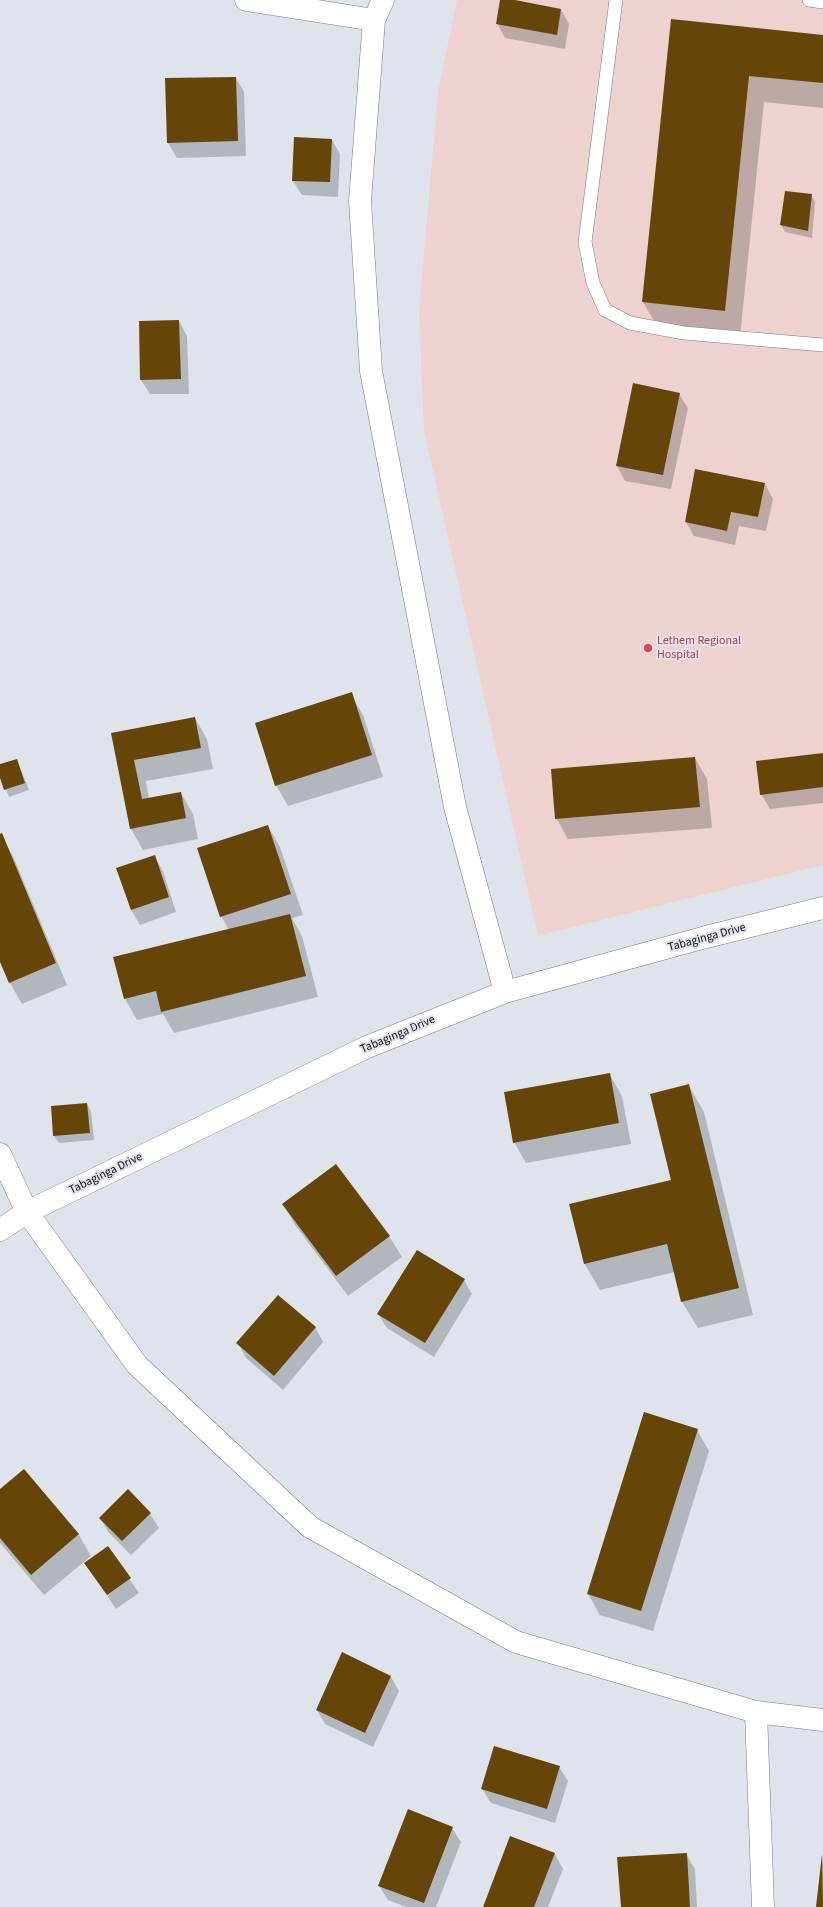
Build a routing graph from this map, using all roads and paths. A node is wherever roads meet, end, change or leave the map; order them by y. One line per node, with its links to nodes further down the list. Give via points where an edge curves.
1 (246, 0): 6 (street)
2 (383, 0): 6 (street)
3 (616, 0): 7 (lane, via 585,242 593,283 605,310 630,323 684,333)
4 (809, 0): 5 (lane)
5 (823, 2)
6 (374, 20): 9 (street, via 360,201 371,370 454,807)
7 (823, 345)
8 (823, 908): 9 (street, Tabaginga Drive)
9 (505, 992): 11 (street, Tabaginga Drive, via 367,1047)
10 (0, 1154): 11 (street)
11 (28, 1212): 12 (street, Tabaginga Drive); 13 (street, via 137,1365 310,1527 516,1642)
12 (0, 1230)
13 (756, 1712): 14 (street); 15 (street)
14 (823, 1720)
15 (763, 1907)

